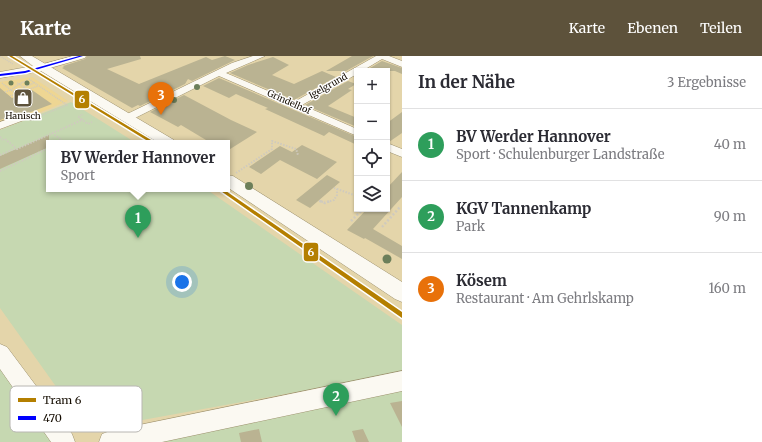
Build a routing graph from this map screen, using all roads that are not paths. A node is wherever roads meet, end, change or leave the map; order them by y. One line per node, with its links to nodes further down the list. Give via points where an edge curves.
1 (25, 56): 8 (main road)
2 (82, 56): 8 (street)
3 (239, 56): 6 (street)
4 (261, 56): 6 (street)
5 (382, 56): 7 (street); 11 (street, Igelgrund)
6 (248, 60): 9 (street)
7 (402, 64)
8 (47, 69): 10 (main road); 12 (main road)
9 (220, 73): 11 (street, Grindelhof); 12 (street)
10 (0, 75)
11 (295, 105): 15 (street, Grindelhof)
12 (127, 118): 16 (main road)
13 (23, 120): 14 (street)
14 (0, 126)
15 (354, 132)
16 (163, 140)
17 (231, 177): 18 (main road)
18 (402, 293)
19 (1, 358): 21 (street)
20 (402, 381): 24 (street)
21 (22, 386)
22 (56, 432): 23 (street)
23 (64, 442)
24 (110, 442)

